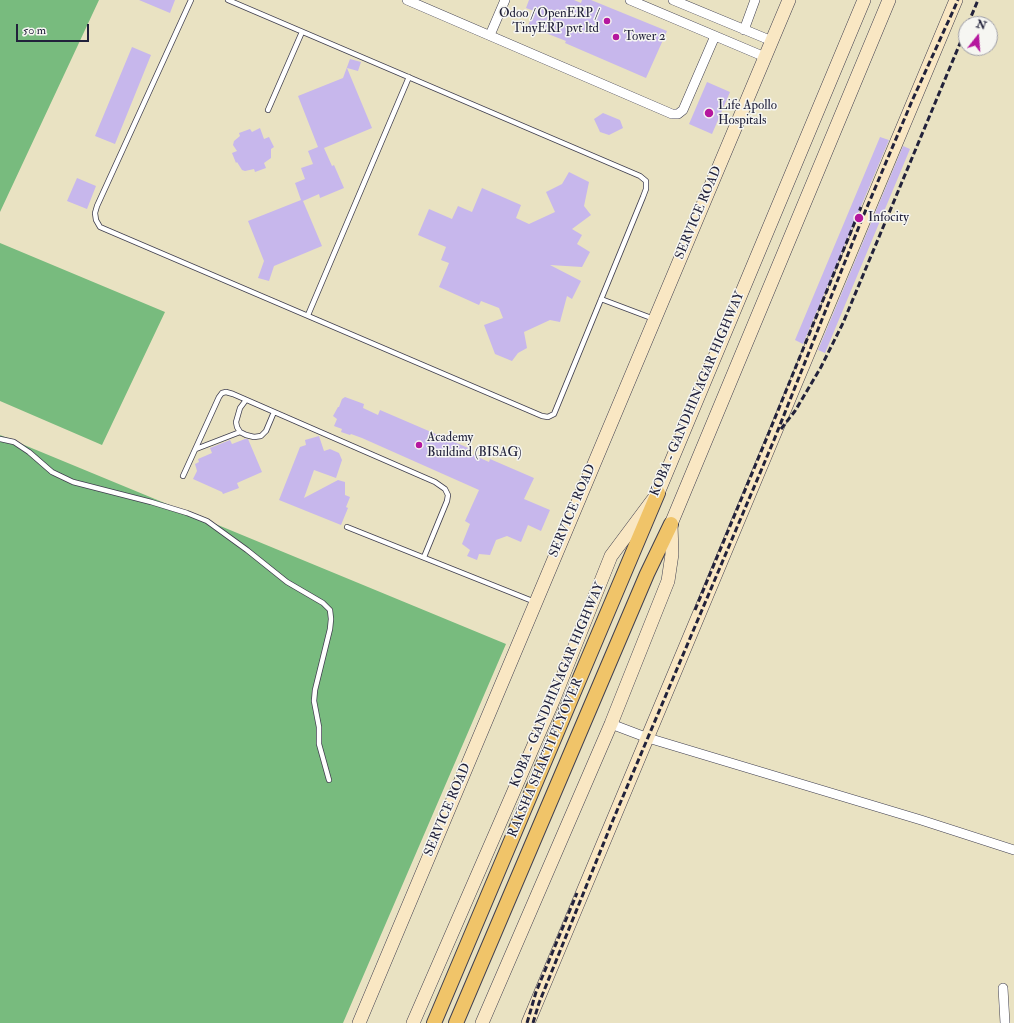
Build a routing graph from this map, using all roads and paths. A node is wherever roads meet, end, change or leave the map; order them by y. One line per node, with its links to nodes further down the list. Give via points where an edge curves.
1 (191, 0): 21 (lane, via 97,206 96,220 100,227)
2 (228, 0): 13 (lane)
3 (408, 0): 14 (street)
4 (505, 0): 14 (street)
5 (630, 0): 15 (street)
6 (673, 0): 12 (street)
7 (755, 0): 12 (street)
8 (789, 0): 16 (main road, SERVICE ROAD)
9 (864, 0): 29 (main road, KOBA - GANDHINAGAR HIGHWAY)
10 (889, 0): 30 (main road, KOBA - GANDHINAGAR HIGHWAY)
11 (956, 0): 35 (main road)
12 (744, 30): 16 (street)
13 (302, 32): 18 (lane); 19 (lane)
14 (490, 35): 15 (street, via 672,114 678,114 683,110)
15 (715, 36): 17 (street)
16 (772, 41): 17 (main road, SERVICE ROAD)
17 (765, 57): 22 (main road, SERVICE ROAD)
18 (409, 77): 20 (lane, via 640,176 646,181 643,197); 21 (lane)
19 (268, 110)
20 (601, 299): 21 (lane, via 554,414 548,417); 22 (lane)
21 (308, 315)
22 (654, 319): 33 (main road, SERVICE ROAD)
23 (246, 400): 24 (lane); 25 (lane, via 240,408 236,422); 27 (lane, via 233,394 222,393)
24 (274, 412): 25 (lane, via 266,431 261,436 254,437); 32 (lane, via 435,482 445,489 448,501)
25 (240, 432): 27 (lane)
26 (0, 439): 36 (lane, via 14,442 52,472 73,482 151,502 207,521 287,582 324,603 330,610 331,618 314,701 319,744)
27 (196, 449): 28 (lane)
28 (184, 476)
29 (658, 493): 40 (main road, KOBA - GANDHINAGAR HIGHWAY, via 611,556 553,702); 41 (main road, RAKSHA SHAKTI FLYOVER)
30 (671, 524): 34 (main road, KOBA - GANDHINAGAR HIGHWAY, via 672,554 668,581); 42 (main road, RAKSHA SHAKTI FLYOVER, via 647,574)
31 (347, 527): 32 (lane)
32 (424, 557): 33 (lane)
33 (535, 602): 39 (main road, SERVICE ROAD)
34 (611, 724): 35 (street); 43 (main road, KOBA - GANDHINAGAR HIGHWAY)
35 (648, 738): 37 (street); 44 (main road)
36 (329, 780)
37 (1014, 850)
38 (1003, 988): 45 (street)
39 (359, 1023)
40 (413, 1023)
41 (434, 1023)
42 (456, 1023)
43 (482, 1023)
44 (528, 1023)
45 (1005, 1023)

